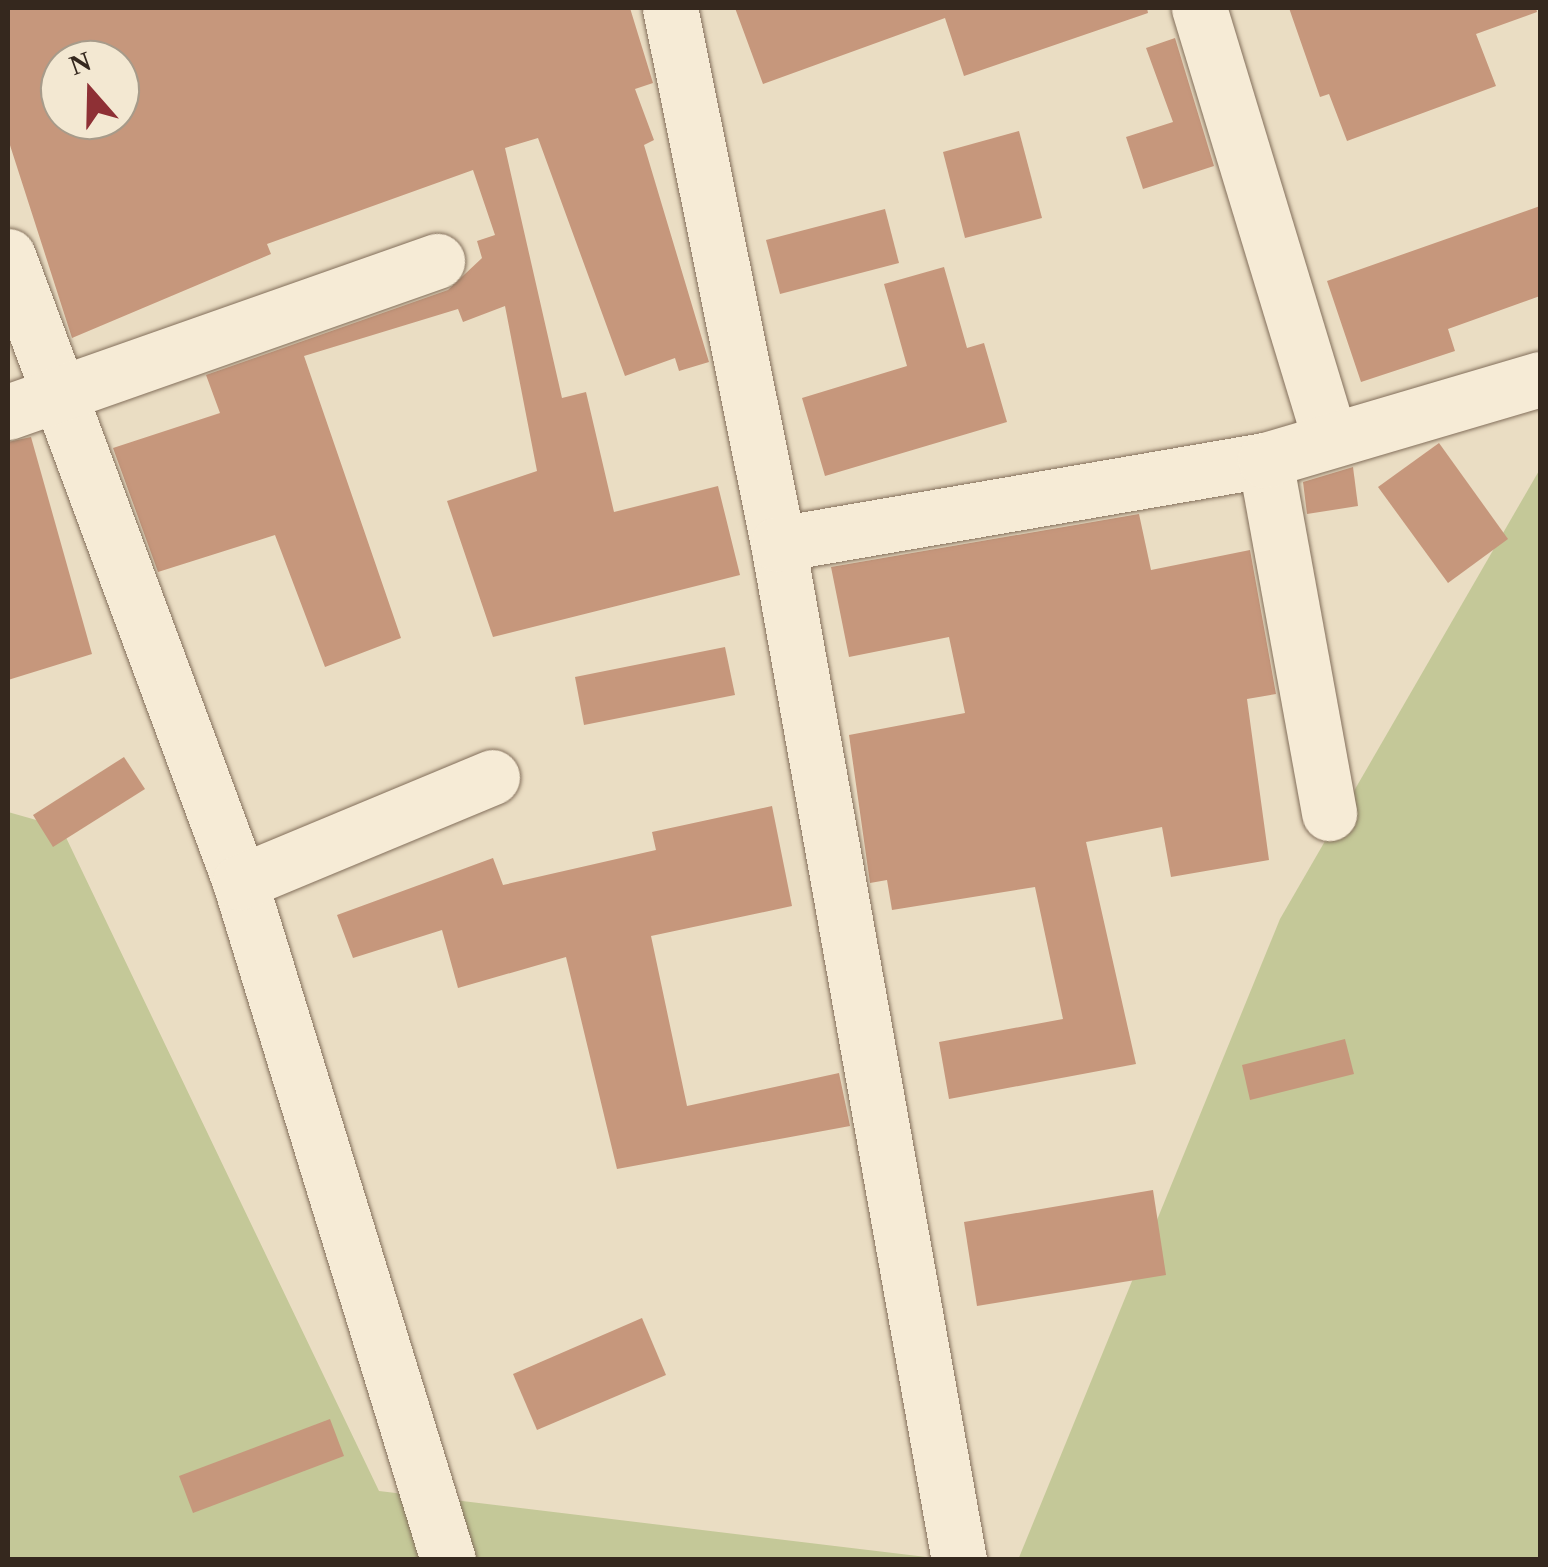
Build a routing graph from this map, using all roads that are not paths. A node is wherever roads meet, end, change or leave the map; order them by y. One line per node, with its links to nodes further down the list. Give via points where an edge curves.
1 (670, 8): 9 (street)
2 (1200, 8): 7 (street)
3 (8, 256): 6 (street)
4 (437, 261): 6 (street)
5 (1540, 379): 7 (street)
6 (31, 404): 12 (street)
7 (1330, 440): 8 (street)
8 (1264, 460): 9 (street); 11 (street)
9 (778, 544): 14 (street)
10 (492, 777): 12 (street)
11 (1329, 813)
12 (240, 882): 13 (street)
13 (448, 1560)
14 (959, 1560)

